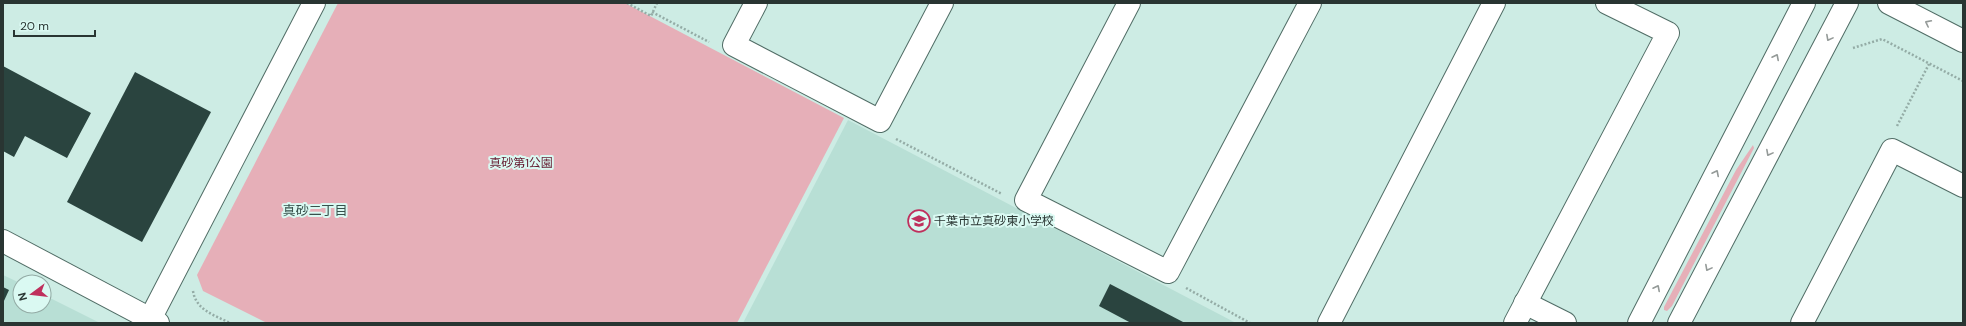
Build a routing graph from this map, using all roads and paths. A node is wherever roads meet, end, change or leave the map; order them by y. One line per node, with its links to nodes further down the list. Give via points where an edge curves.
1 (314, 3): 26 (street)
2 (626, 3): 13 (path, via 651,16)
3 (657, 3): 13 (path)
4 (756, 3): 15 (street)
5 (942, 3): 19 (street)
6 (1129, 3): 22 (street)
7 (1310, 3): 24 (street)
8 (1494, 3): 28 (street)
9 (1607, 3): 25 (street, via 1668,33)
10 (1804, 3): 31 (street, one-way to 10)
11 (1847, 3): 32 (street, one-way to 32)
12 (1889, 3): 14 (street, one-way to 12)
13 (652, 12): 15 (path, via 717,46)
14 (1963, 41)
15 (734, 45): 19 (street)
16 (1852, 48): 17 (path, via 1882,39)
17 (1929, 64): 18 (path); 20 (path, via 1894,132)
18 (1963, 81)
19 (880, 121): 22 (path, via 891,136 1009,198)
20 (1892, 150): 21 (street); 33 (street)
21 (1963, 186)
22 (1026, 200): 24 (street)
23 (3, 241): 26 (street)
24 (1168, 272): 27 (path, via 1185,288)
25 (1525, 303): 29 (street); 30 (street)
26 (152, 322)
27 (1250, 323)
28 (1329, 323)
29 (1514, 323)
30 (1565, 323)
31 (1639, 323)
32 (1679, 323)
33 (1802, 323)

